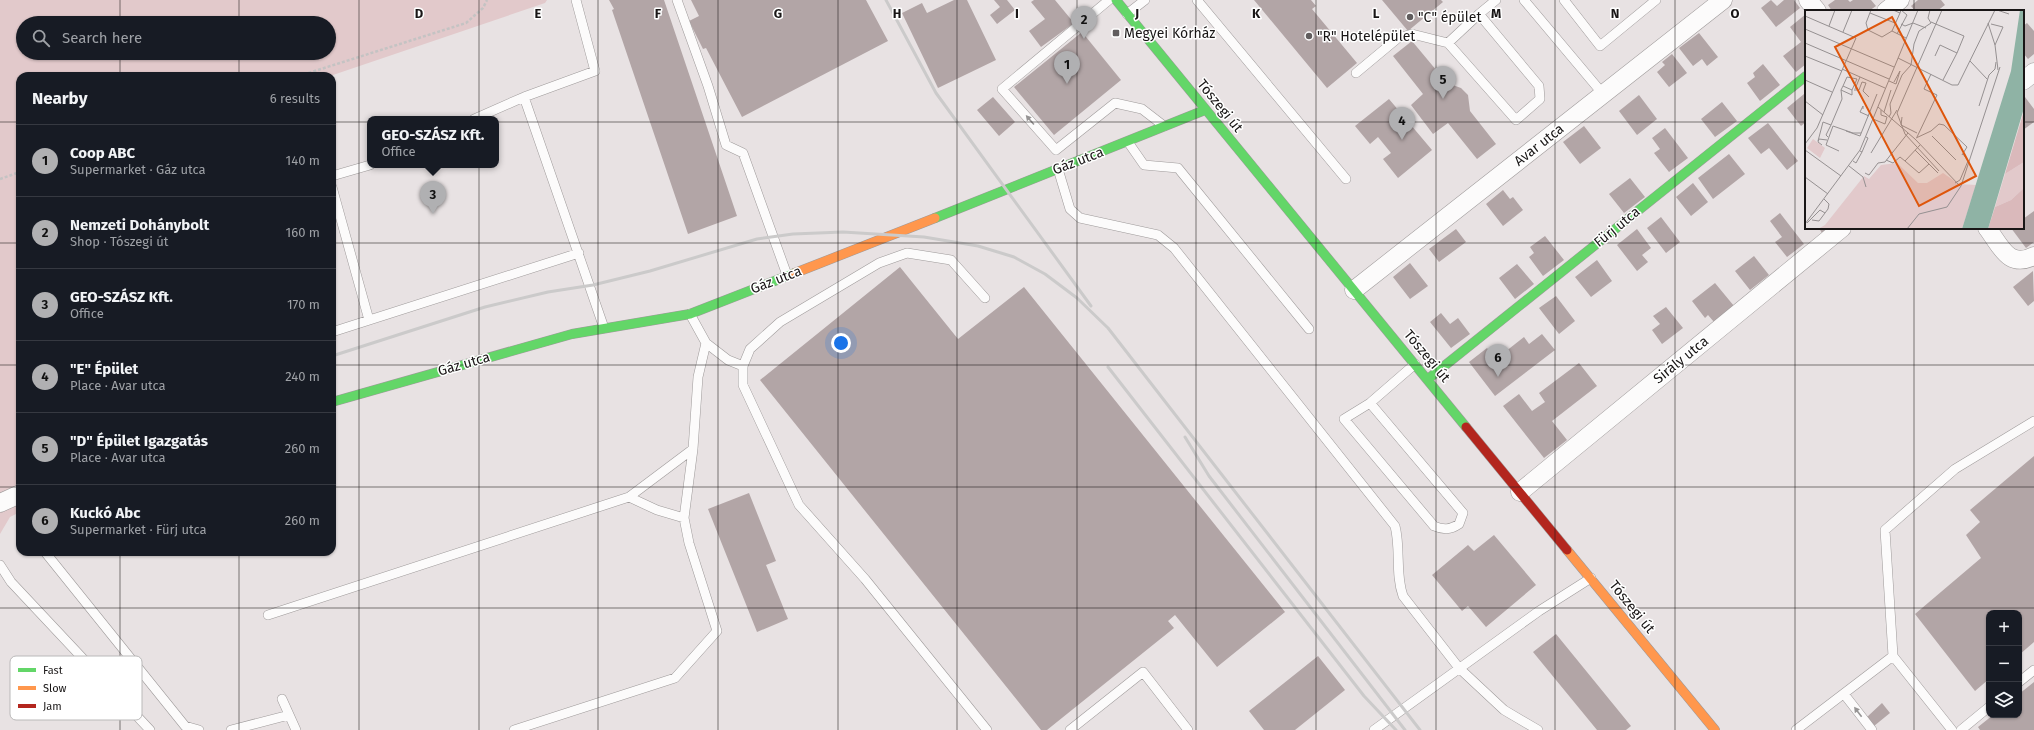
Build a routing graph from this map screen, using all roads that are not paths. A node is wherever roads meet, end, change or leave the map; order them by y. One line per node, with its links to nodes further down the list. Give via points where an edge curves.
1 (576, 0): 24 (lane, via 595,71)
2 (677, 0): 38 (lane, via 726,145 743,153)
3 (1109, 0): 27 (lane, one-way to 3, via 1142,109 1115,103 1056,150 1002,88)
4 (1116, 0): 16 (street, Tószegi út)
5 (1145, 0): 16 (lane)
6 (1197, 0): 32 (lane)
7 (1496, 0): 17 (lane)
8 (1524, 0): 23 (lane)
9 (1564, 0): 10 (lane, via 1600,46)
10 (1656, 0)
11 (1723, 0): 23 (street, Avar utca)
12 (1808, 0): 14 (street)
13 (1900, 0): 15 (street)
14 (1816, 10)
15 (1887, 10)
16 (1127, 14): 25 (street, Tószegi út)
17 (1479, 14): 18 (lane); 18 (lane, via 1539,86 1540,99 1516,120)
18 (1448, 43): 20 (lane, via 1412,34 1398,38)
19 (2034, 72): 22 (street)
20 (1356, 73)
21 (1805, 77): 49 (street, Fürj utca)
22 (2024, 80)
23 (1603, 94): 39 (street, Avar utca)
24 (524, 97): 26 (lane); 36 (lane)
25 (1205, 110): 27 (street, Gáz utca); 39 (street, Tószegi út)
26 (481, 116)
27 (1165, 126): 28 (street, Gáz utca)
28 (1128, 142): 30 (street, Gáz utca); 44 (lane, via 1144,165 1178,168)
29 (367, 166): 31 (lane)
30 (1057, 169): 38 (street, Gáz utca); 66 (lane, via 1070,209 1080,218 1158,235 1174,248 1395,526 1399,541 1400,586 1404,596)
31 (336, 175)
32 (1346, 179)
33 (336, 201): 42 (lane)
34 (1841, 229): 54 (street, Sirály utca)
35 (1988, 229): 37 (street, via 2014,260 2025,260)
36 (579, 253): 42 (lane); 43 (lane)
37 (2034, 256)
38 (787, 276): 41 (street, Gáz utca)
39 (1354, 290): 47 (street, Tószegi út)
40 (985, 298): 48 (lane, via 951,260 907,253 879,263 780,322 750,348)
41 (690, 314): 43 (street, Gáz utca); 46 (lane)
42 (369, 320): 45 (lane)
43 (604, 328): 50 (street, Gáz utca, via 572,334)
44 (1309, 329)
45 (336, 331)
46 (706, 343): 48 (lane, via 728,360); 53 (lane, via 698,377)
47 (1416, 364): 49 (street, Tószegi út); 51 (lane)
48 (743, 366): 80 (lane, via 743,385 799,506 865,579)
49 (1428, 378): 54 (street, Tószegi út)
50 (336, 401)
51 (1370, 403): 51 (lane, via 1344,419 1434,526 1447,529 1459,524 1464,513)
52 (2034, 421): 65 (lane, via 1955,469 1885,530)
53 (693, 449): 56 (lane); 58 (lane)
54 (1520, 492): 61 (street, Tószegi út)
55 (16, 496): 57 (street)
56 (628, 497): 58 (lane); 62 (lane)
57 (0, 503)
58 (684, 518): 79 (lane, via 716,631 676,678)
59 (48, 556): 64 (lane)
60 (0, 565): 63 (lane, via 12,582)
61 (1591, 578): 66 (lane); 85 (street, Tószegi út)
62 (268, 615)
63 (81, 656)
64 (129, 656)
65 (1893, 656): 70 (lane); 88 (lane)
66 (1459, 668): 83 (lane); 84 (lane, via 1504,710)
67 (2034, 670): 69 (lane)
68 (142, 673): 76 (lane, via 185,726)
69 (2022, 680)
70 (1844, 694): 86 (lane); 87 (lane, one-way to 70)
71 (282, 699): 73 (lane)
72 (1986, 709): 89 (lane)
73 (289, 715): 77 (lane); 78 (lane)
74 (141, 720): 75 (lane)
75 (150, 730)
76 (199, 730)
77 (231, 730)
78 (296, 730)
79 (514, 730)
80 (987, 730)
81 (1070, 730): 82 (lane, via 1143,672)
82 (1188, 730)
83 (1374, 730)
84 (1538, 730)
85 (1715, 730)
86 (1796, 730)
87 (1872, 730)
88 (1952, 730)
89 (1961, 730)

